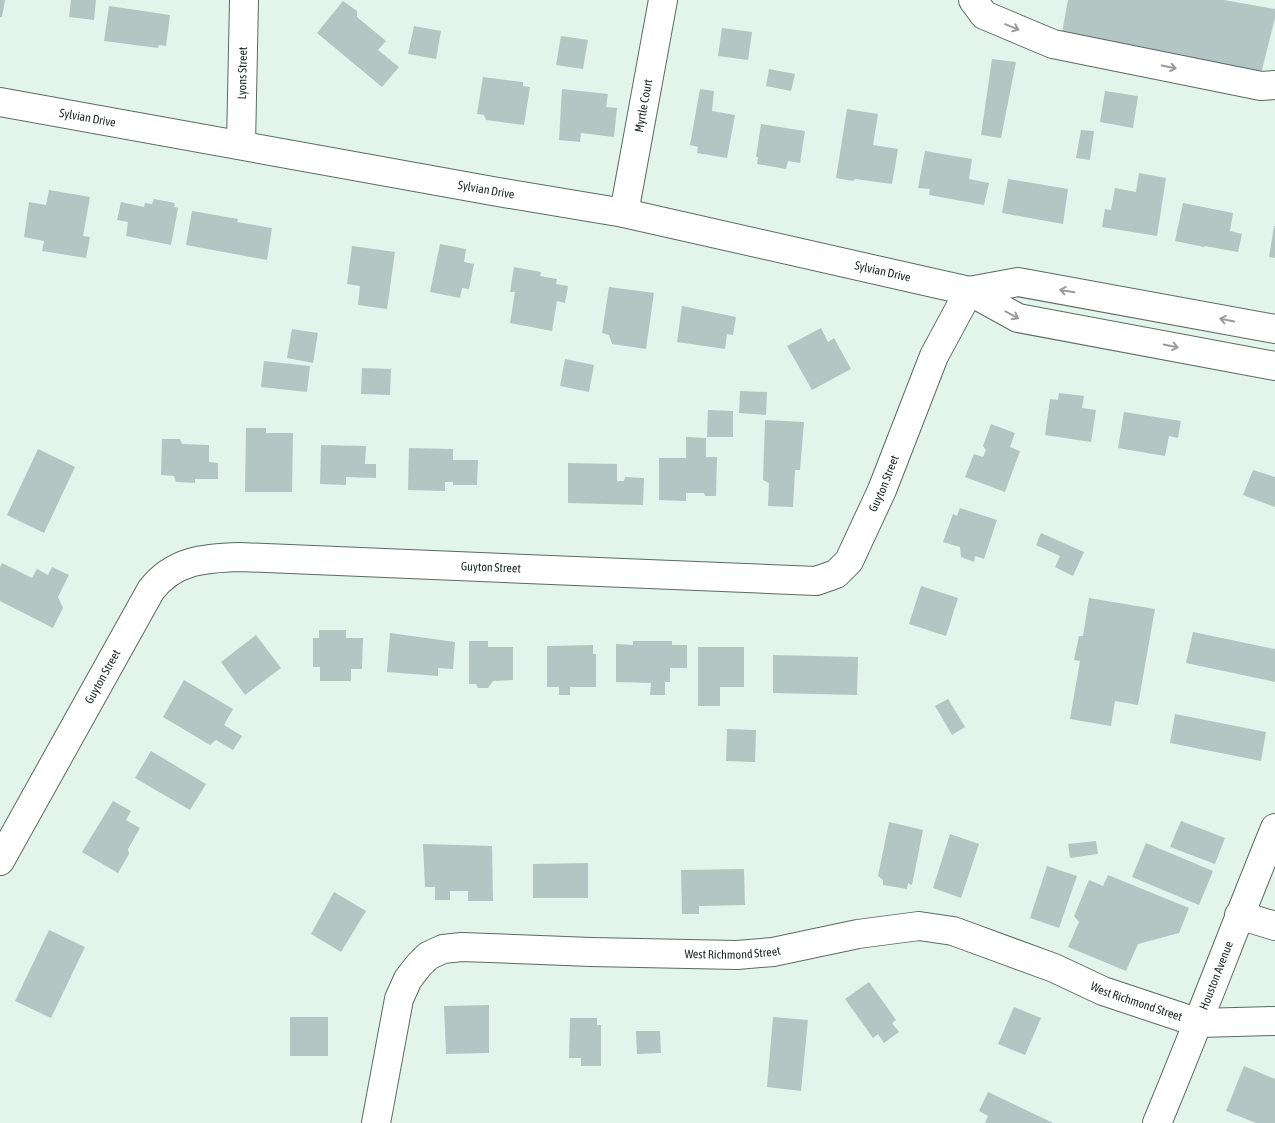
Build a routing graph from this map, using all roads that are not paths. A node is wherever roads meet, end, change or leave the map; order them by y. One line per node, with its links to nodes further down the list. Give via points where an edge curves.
1 (244, 0): 6 (street, Lyons Street)
2 (663, 0): 7 (street, Myrtle Court)
3 (973, 0): 4 (street, one-way to 4, via 984,16 1053,44 1260,86)
4 (1275, 85)
5 (0, 102): 6 (street, Sylvian Drive)
6 (241, 145): 7 (street, Sylvian Drive)
7 (624, 213): 8 (street, Sylvian Drive)
8 (969, 291): 9 (street, Sylvian Drive, one-way to 8, via 1018,282); 10 (street, Sylvian Drive, one-way to 10, via 1018,318); 12 (street, Guyton Street, via 934,356 882,490 849,561 836,574 816,581 240,556 197,559 171,572 151,590)
9 (1275, 329)
10 (1275, 366)
11 (1275, 828): 13 (street, Houston Avenue)
12 (0, 861)
13 (1239, 915): 14 (street); 16 (street, Houston Avenue)
14 (1274, 924)
15 (1275, 1021): 16 (street, West Richmond Street)
16 (1199, 1023): 17 (street, West Richmond Street, via 1103,991 1054,968 934,927 858,934 773,952 737,955 443,949 419,965 399,999); 18 (street, Houston Avenue)
17 (376, 1123)
18 (1157, 1123)

